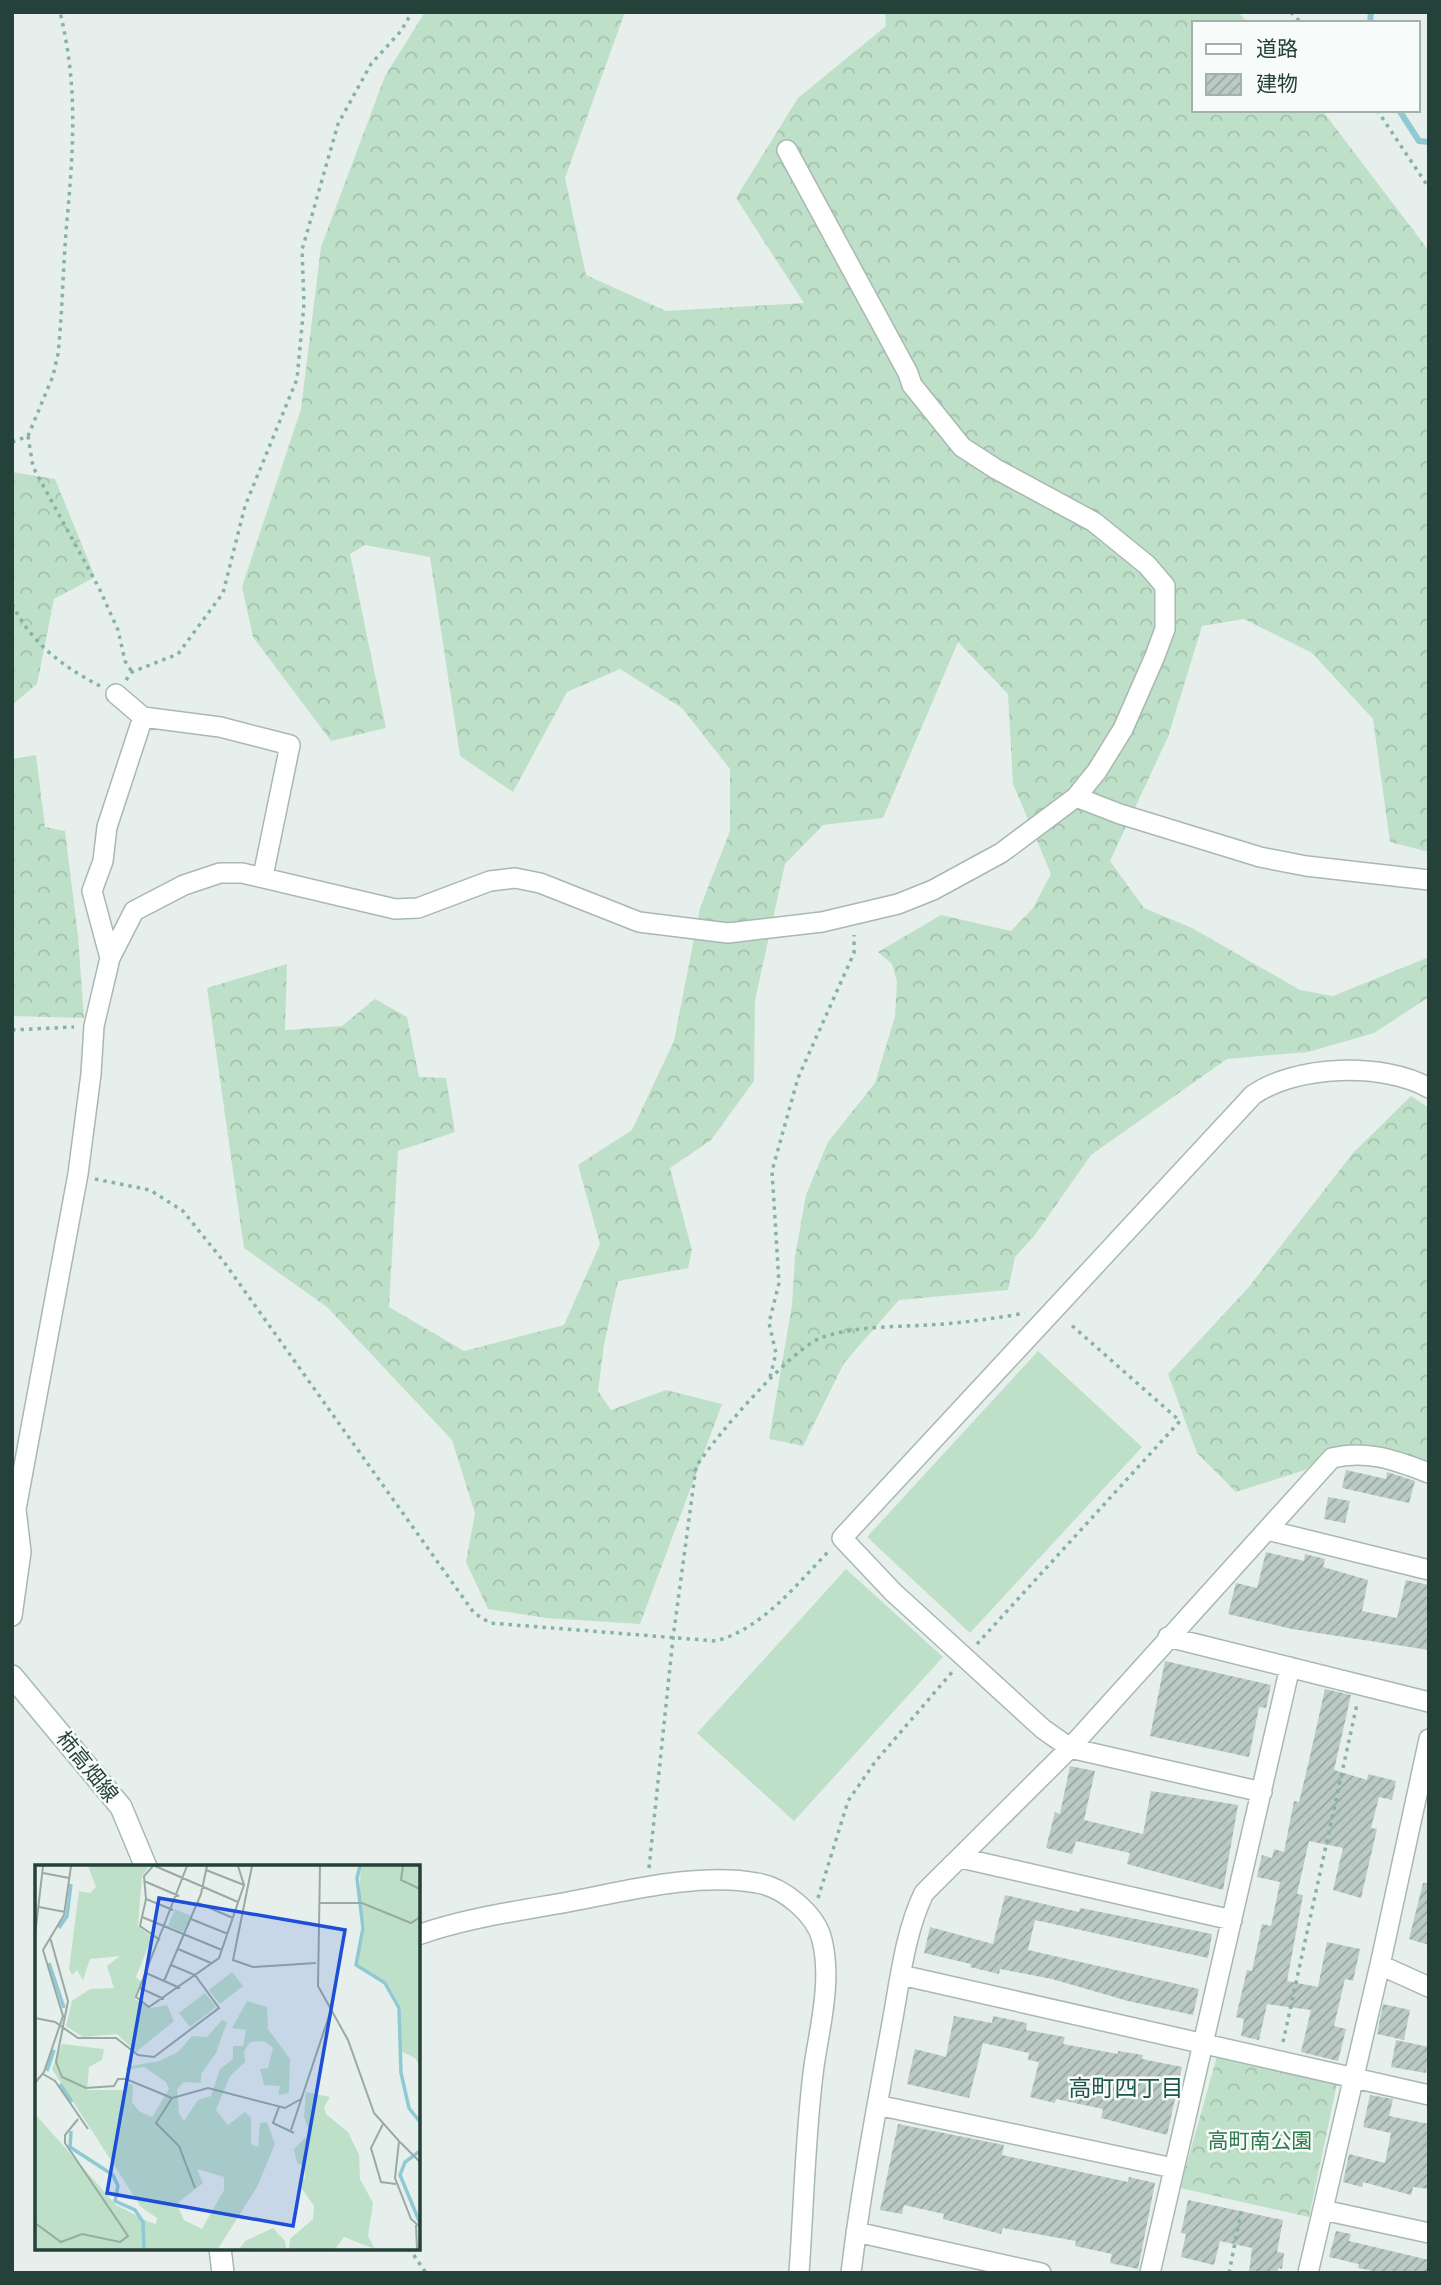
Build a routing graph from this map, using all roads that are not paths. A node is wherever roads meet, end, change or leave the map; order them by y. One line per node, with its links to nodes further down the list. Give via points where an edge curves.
1 (787, 150): 4 (street, via 912,385 962,447 1094,522 1147,565 1165,586 1165,629 1155,656 1123,729)
2 (116, 694): 3 (street)
3 (143, 717): 5 (street, via 220,727 290,745); 7 (street, via 107,827 103,861 92,891)
4 (1076, 797): 5 (street, via 977,868 898,904 728,933 639,922 540,883 514,878 490,881 418,908 395,909); 6 (street, via 1260,857)
5 (263, 876): 7 (street, via 220,873 155,898 134,911)
6 (1429, 880)
7 (110, 958): 12 (street, via 94,1026 78,1174 16,1508 21,1552)
8 (1429, 1088): 18 (street, via 1393,1073 1366,1070 1270,1083 1238,1108 842,1538 893,1592)
9 (1429, 1473): 10 (street, via 1368,1455 1332,1458)
10 (1267, 1530): 11 (street); 13 (street)
11 (1429, 1570)
12 (12, 1616)
13 (1168, 1637): 14 (street); 18 (street)
14 (1290, 1667): 16 (street); 19 (street)
15 (12, 1676): 21 (main road, 柿高畑線, via 121,1807)
16 (1429, 1702)
17 (1429, 1738): 24 (street)
18 (1070, 1748): 19 (street); 20 (street)
19 (1262, 1792): 22 (street)
20 (961, 1858): 22 (street); 25 (street, via 924,1893 915,1912)
21 (145, 1865)
22 (1232, 1920): 27 (street)
23 (420, 1934): 37 (street, via 461,1922 689,1882 756,1882 774,1888 804,1912 822,1938 825,1968)
24 (1380, 1965): 26 (street); 28 (street)
25 (901, 1975): 27 (street); 30 (street)
26 (1429, 1987)
27 (1204, 2043): 28 (street); 31 (street)
28 (1354, 2079): 29 (street); 32 (street)
29 (1429, 2095)
30 (877, 2105): 31 (street); 33 (street)
31 (1172, 2168): 40 (street)
32 (1323, 2210): 34 (street); 41 (street)
33 (856, 2232): 38 (street); 39 (street)
34 (1429, 2233)
35 (220, 2250): 36 (main road)
36 (223, 2273)
37 (799, 2273)
38 (851, 2273)
39 (1041, 2273)
40 (1150, 2273)
41 (1308, 2273)

